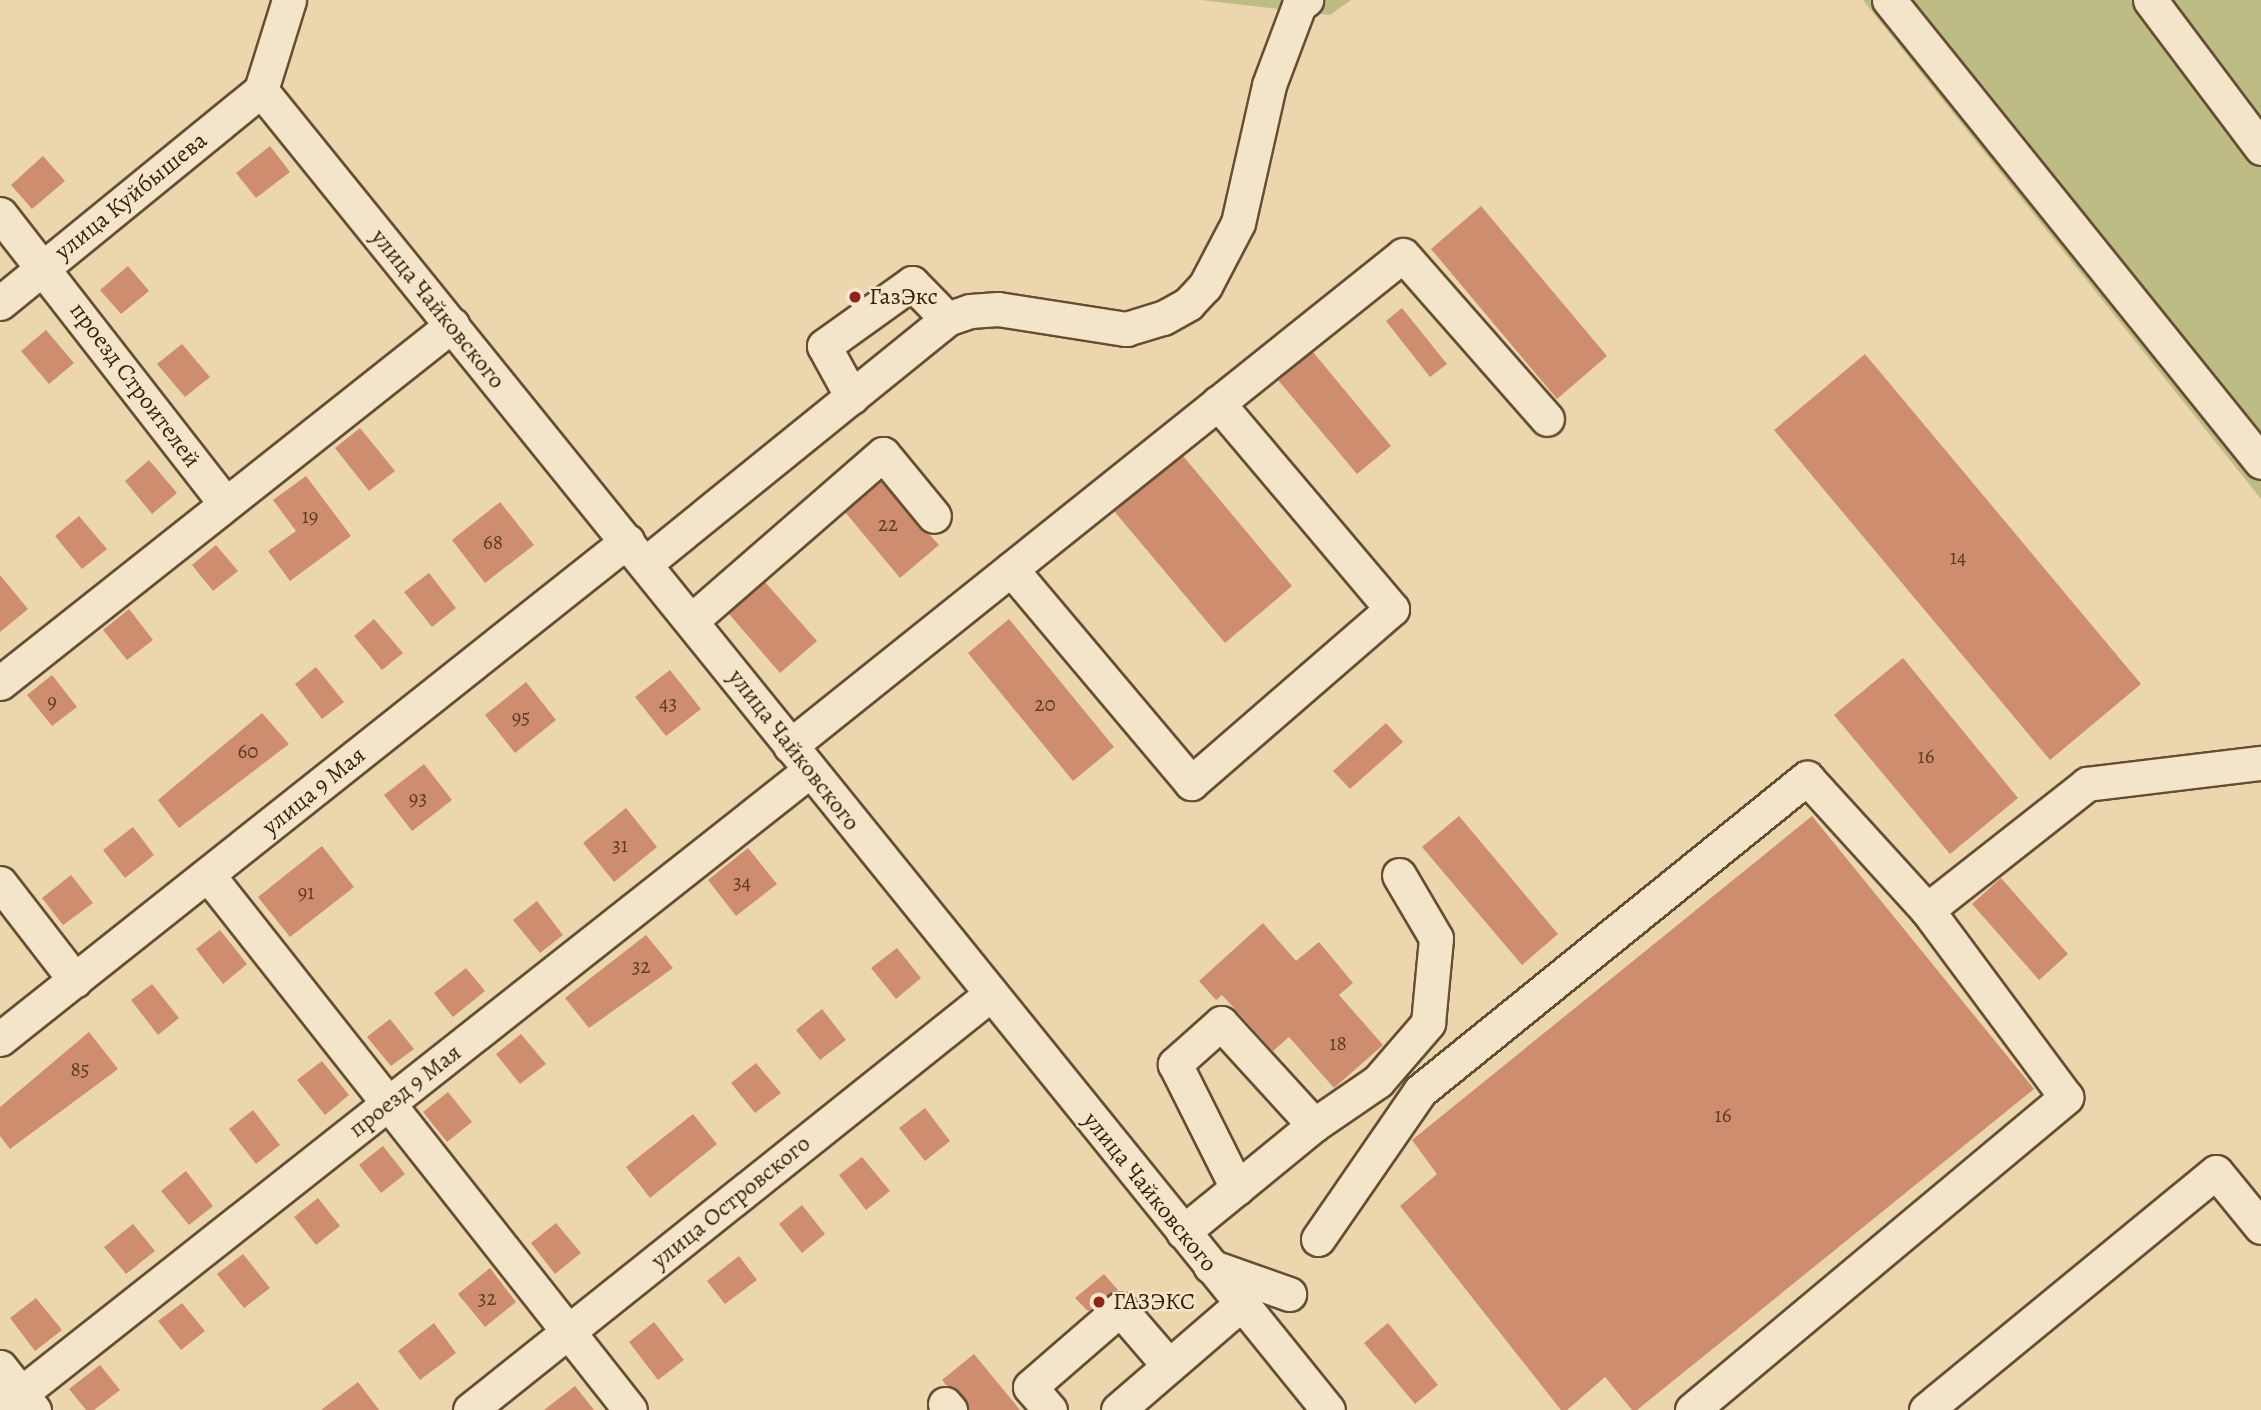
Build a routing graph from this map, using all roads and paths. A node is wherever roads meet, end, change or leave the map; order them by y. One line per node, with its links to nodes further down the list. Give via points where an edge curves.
1 (289, 0): 5 (street)
2 (1889, 0): 15 (street)
3 (2150, 0): 6 (street)
4 (1301, 2): 10 (street, via 1269,85 1238,223 1205,286 1188,304 1163,318 1126,329 998,309)
5 (261, 90): 8 (street, улица Куйбышева); 11 (street, улица Чайковского)
6 (2261, 148)
7 (0, 214): 8 (street, проезд Строителей)
8 (45, 267): 9 (street, улица Куйбышева); 16 (street, проезд Строителей)
9 (0, 303)
10 (947, 319): 12 (street, улица 9 Мая); 12 (street, via 912,283 824,346)
11 (452, 325): 16 (street); 18 (street, улица Чайковского)
12 (852, 397): 18 (street, улица 9 Мая)
13 (1218, 402): 14 (street, проезд 9 Мая, via 1404,254); 19 (street, проезд 9 Мая); 19 (street, via 1392,609 1191,783)
14 (1547, 419)
15 (2261, 462)
16 (225, 503): 21 (street)
17 (934, 516): 20 (street, via 883,454)
18 (636, 552): 20 (street, улица Чайковского); 25 (street, улица 9 Мая)
19 (1011, 569): 22 (street, проезд 9 Мая)
20 (692, 620): 22 (street, улица Чайковского)
21 (0, 683)
22 (800, 759): 29 (street, улица Чайковского); 31 (street, проезд 9 Мая)
23 (2261, 762): 27 (street, via 2087,784)
24 (1399, 874): 32 (street, via 1436,938 1428,1023 1378,1082)
25 (208, 875): 28 (street, улица 9 Мая); 31 (street)
26 (0, 883): 28 (street)
27 (1927, 910): 36 (street, via 1807,778 1420,1091); 49 (street, via 2066,1097)
28 (75, 980): 30 (street, улица 9 Мая)
29 (991, 994): 35 (street, улица Чайковского); 40 (street, улица Островского)
30 (0, 1039)
31 (389, 1103): 40 (street); 43 (street, проезд 9 Мая)
32 (1314, 1125): 33 (street); 33 (street, via 1221,1023 1175,1064)
33 (1237, 1188): 35 (street)
34 (2261, 1227): 50 (street, via 2216,1172)
35 (1183, 1232): 37 (street, улица Чайковского)
36 (1318, 1240)
37 (1210, 1266): 38 (street); 39 (street, улица Чайковского)
38 (1289, 1294)
39 (1241, 1304): 41 (street); 48 (street, улица Чайковского)
40 (567, 1333): 44 (street, улица Островского); 45 (street)
41 (1169, 1366): 46 (street, via 1120,1309 1030,1387); 47 (street)
42 (0, 1367): 43 (street)
43 (18, 1404)
44 (470, 1410)
45 (630, 1410)
46 (1050, 1410)
47 (1118, 1410)
48 (1328, 1410)
49 (1692, 1410)
50 (1926, 1410)

